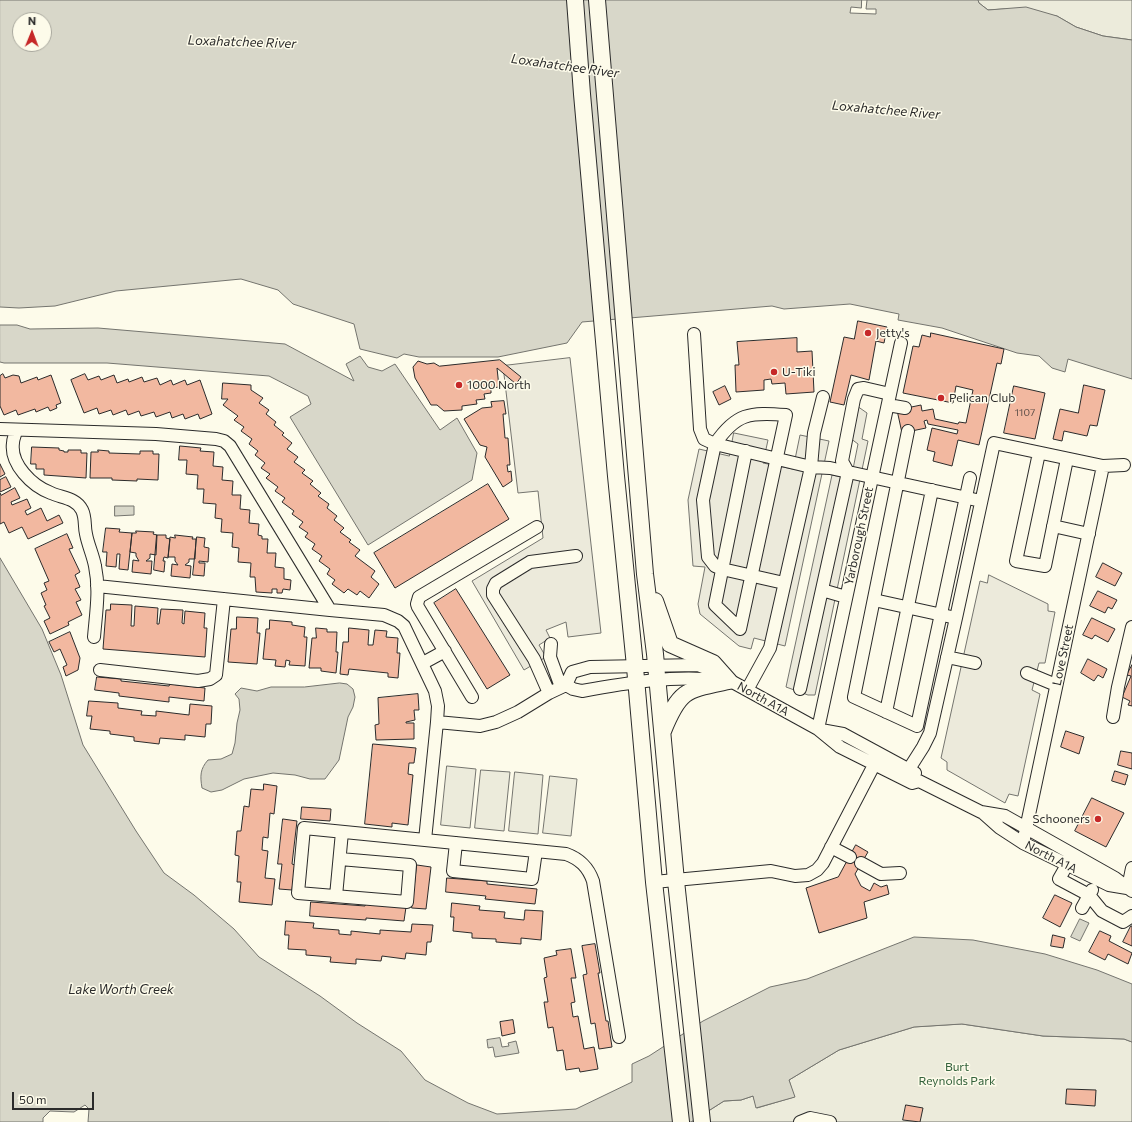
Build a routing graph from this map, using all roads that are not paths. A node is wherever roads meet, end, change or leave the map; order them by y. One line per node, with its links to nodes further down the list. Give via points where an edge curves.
1 (575, 0): 53 (main road, via 616,476)
2 (597, 0): 31 (main road)
3 (694, 334): 11 (street, via 700,428 704,439)
4 (901, 343): 6 (street, Yarborough Street, via 901,364)
5 (822, 396): 18 (street, via 814,433)
6 (889, 400): 7 (street); 19 (street, via 864,388 858,389 842,461); 20 (street, Yarborough Street)
7 (905, 408)
8 (0, 429): 9 (street)
9 (16, 431): 34 (street, via 13,450 23,472 44,490 70,499 82,510); 40 (street, via 86,431 224,441 230,446)
10 (908, 431): 22 (street)
11 (715, 444): 12 (street); 14 (street, via 724,430 747,416 786,415); 30 (street, via 703,500 708,557 715,566)
12 (746, 451): 14 (street); 30 (street)
13 (1039, 453): 15 (street); 25 (street, via 994,443); 26 (street, via 1016,561 1045,566)
14 (776, 458): 18 (street); 32 (street)
15 (1067, 459): 17 (street); 26 (street)
16 (1124, 465): 17 (street)
17 (1103, 466): 28 (street, Love Street)
18 (811, 467): 19 (street); 33 (street)
19 (848, 472): 20 (street); 35 (street)
20 (872, 477): 22 (street); 36 (street, Yarborough Street)
21 (970, 478): 24 (street)
22 (898, 483): 23 (street); 38 (street)
23 (932, 490): 24 (street); 39 (street)
24 (966, 497): 25 (street); 41 (street)
25 (981, 501): 42 (street)
26 (1053, 526): 28 (street)
27 (537, 527): 46 (street, via 419,597 418,607)
28 (1089, 534): 55 (street, Love Street)
29 (576, 556): 59 (street, via 530,562 496,583 492,589 493,595 534,659)
30 (722, 569): 32 (street); 32 (street, via 714,605 740,629)
31 (645, 574): 51 (main road); 54 (main road, via 670,644 713,663)
32 (751, 576): 33 (street)
33 (784, 583): 58 (street, via 770,648)
34 (97, 586): 37 (street); 44 (street)
35 (822, 590): 36 (street); 57 (street)
36 (846, 597): 64 (street, Yarborough Street)
37 (224, 599): 40 (street); 50 (street, via 216,675 210,679)
38 (874, 600): 39 (street); 61 (street, via 854,697)
39 (908, 608): 41 (street); 61 (street)
40 (330, 610): 48 (street, via 384,615 398,621 408,633)
41 (941, 615): 42 (street); 61 (street, via 917,726)
42 (956, 618): 47 (street)
43 (1132, 627): 62 (street)
44 (94, 637)
45 (551, 644): 56 (street, via 550,657)
46 (445, 650): 48 (street); 60 (street)
47 (947, 657): 49 (street); 67 (street, via 930,732)
48 (423, 663): 63 (street, via 435,691 438,706)
49 (975, 663)
50 (100, 670)
51 (656, 673): 53 (street, North A1A); 54 (street, North A1A); 65 (main road)
52 (1026, 673): 55 (street)
53 (636, 674): 56 (street, via 582,691); 56 (street, via 590,667 572,672); 85 (main road)
54 (729, 681): 58 (street, North A1A); 65 (main road, via 700,687 684,694 672,708)
55 (1056, 685): 70 (street, Love Street)
56 (563, 686): 59 (street)
57 (800, 689)
58 (747, 690): 64 (street, North A1A)
59 (549, 692): 63 (street, via 518,712 488,725)
60 (472, 697)
61 (886, 712)
62 (1113, 717)
63 (437, 722): 72 (street)
64 (818, 729): 66 (street, North A1A, via 840,747); 67 (street, North A1A, via 843,734)
65 (662, 733): 84 (main road)
66 (874, 765): 68 (street, North A1A, via 912,783); 75 (street)
67 (909, 769): 68 (street, North A1A, via 917,775)
68 (919, 781): 69 (street, North A1A)
69 (981, 812): 70 (street, North A1A, via 1005,816); 74 (street, North A1A)
70 (1026, 828): 74 (street, Love Street); 86 (street, North A1A, via 1115,878)
71 (342, 832): 72 (street); 78 (street); 88 (street, via 304,828 298,892)
72 (425, 840): 73 (street)
73 (456, 843): 76 (street); 76 (street, via 453,871 532,879)
74 (1023, 843): 80 (street, North A1A)
75 (830, 847): 77 (street); 84 (street, via 823,863 808,875 795,876 771,871)
76 (536, 851): 91 (street, via 573,856 591,874)
77 (850, 857)
78 (340, 859): 88 (street); 88 (street, via 410,866 407,902)
79 (862, 863): 82 (street, via 881,874)
80 (1066, 865): 83 (street, North A1A); 87 (street, via 1059,879)
81 (1132, 868): 86 (street)
82 (900, 873)
83 (1096, 879): 86 (street, North A1A); 87 (street)
84 (676, 881): 85 (street); 94 (main road)
85 (654, 882): 93 (main road)
86 (1130, 890)
87 (1089, 895): 89 (street); 90 (street, via 1102,911 1123,922)
88 (336, 896)
89 (1082, 908)
90 (1132, 916)
91 (619, 1037)
92 (817, 1121): 95 (street, via 810,1118); 96 (street)
93 (681, 1122)
94 (702, 1122)
95 (800, 1122)
96 (830, 1122)

